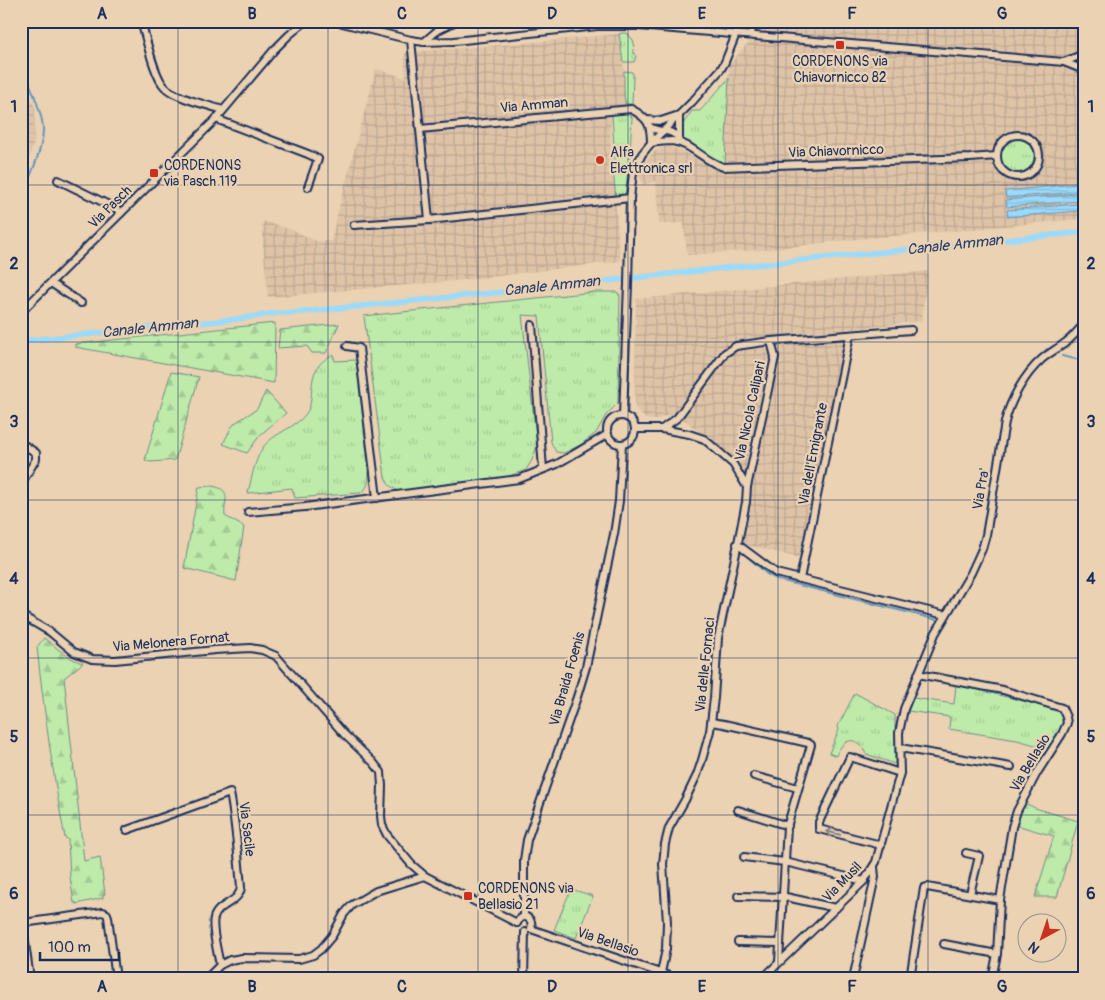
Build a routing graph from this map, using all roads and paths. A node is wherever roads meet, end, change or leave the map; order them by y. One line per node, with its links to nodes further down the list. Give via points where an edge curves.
1 (141, 21): 14 (street, via 159,81 164,87)
2 (306, 21): 14 (street, Via Pasch, via 274,50)
3 (334, 21): 9 (street)
4 (456, 21): 10 (street)
5 (753, 21): 8 (street)
6 (596, 24): 7 (street); 10 (street)
7 (736, 34): 8 (street); 15 (street, via 721,69)
8 (751, 35): 12 (street)
9 (411, 40): 10 (street); 19 (street)
10 (424, 42)
11 (1084, 54): 12 (street)
12 (1064, 62): 13 (street)
13 (1084, 70)
14 (223, 110): 16 (street, Via Pasch)
15 (679, 115): 17 (street, Via Amman); 20 (street); 21 (street)
16 (216, 119): 27 (street, via 318,159); 29 (street, Via Pasch)
17 (655, 121): 18 (street, Via Amman); 20 (street)
18 (649, 124): 19 (street, Via Amman, via 630,109); 20 (street, Via Amman, via 657,131); 23 (street)
19 (420, 129): 30 (street)
20 (664, 130): 21 (street); 22 (street); 23 (street)
21 (679, 136): 24 (street)
22 (670, 141): 23 (street, Via Chiavornicco); 24 (street, Via Chiavornicco)
23 (651, 143): 28 (street, via 636,166)
24 (682, 143): 25 (street, Via Chiavornicco, via 723,167)
25 (997, 156): 25 (street, via 1000,167 1014,176 1029,173 1038,160 1032,141 1016,136 1002,142)
26 (58, 180): 29 (street)
27 (308, 188)
28 (630, 198): 30 (street); 41 (street)
29 (121, 213): 32 (street, Via Pasch)
30 (429, 220): 31 (street)
31 (354, 225)
32 (51, 283): 33 (street); 34 (street, Via Pasch)
33 (81, 303)
34 (21, 312)
35 (1084, 324): 55 (street, Via Pra', via 1035,366 1014,398 1007,414 982,549 958,597)
36 (532, 325): 47 (street)
37 (911, 330): 38 (street, Via Nicola Calipari)
38 (850, 335): 39 (street, Via Nicola Calipari); 53 (street, Via dell'Emigrante)
39 (771, 341): 43 (street, Via Nicola Calipari, via 736,346 724,353 677,418); 49 (street, Via Nicola Calipari, via 775,358)
40 (347, 346): 50 (street, via 359,348)
41 (623, 416): 42 (street, via 632,420); 44 (street, via 610,422)
42 (636, 429): 43 (street); 46 (street, via 633,438)
43 (662, 429): 49 (street, via 704,439 733,464)
44 (608, 434): 46 (street, via 614,442); 47 (street, via 558,464)
45 (21, 443): 48 (street, via 36,454)
46 (622, 444): 79 (street, Via Braida Foenis, via 614,534 586,667 526,840)
47 (543, 469): 50 (street, via 519,478)
48 (21, 484)
49 (747, 487): 52 (street, Via delle Fornaci)
50 (377, 498): 51 (street)
51 (248, 512)
52 (737, 544): 53 (street, via 776,573); 57 (street, Via delle Fornaci, via 718,638)
53 (800, 579): 55 (street)
54 (21, 615): 71 (street, Via Melonera Fornat, via 50,632 74,652 92,659 115,660 250,648 276,656 380,772 382,825 398,850)
55 (945, 615): 56 (street, Via Pra')
56 (918, 674): 58 (street, Via Musil, via 901,719); 76 (street, Via Bellasio, via 1003,690 1062,708 1066,717 1062,734 1017,811)
57 (711, 722): 62 (street, via 811,745); 89 (street, Via delle Fornaci, via 697,775 669,828 665,844 663,864 667,922)
58 (900, 748): 59 (street); 60 (street, Via Musil)
59 (1011, 767)
60 (900, 773): 66 (street, Via Musil); 66 (street, one-way to 60, via 819,829 820,822 850,757)
61 (754, 776): 62 (street)
62 (798, 788): 64 (street)
63 (738, 810): 64 (street)
64 (788, 826): 69 (street)
65 (127, 830): 88 (street, Via Sacile, via 230,793 241,893 217,910 214,917)
66 (881, 845): 70 (street, Via Musil)
67 (966, 853): 73 (street, via 979,856)
68 (744, 857): 69 (street)
69 (785, 862): 72 (street); 75 (street)
70 (874, 867): 72 (street, Via Musil); 96 (street, via 875,878)
71 (425, 876): 81 (street); 88 (street, via 376,892 352,905 332,936 313,954 299,959 242,958)
72 (864, 881): 77 (street, Via Musil)
73 (970, 894): 76 (street); 97 (street, via 924,888)
74 (738, 896): 75 (street)
75 (782, 897): 77 (street); 84 (street)
76 (1000, 900): 86 (street, Via Bellasio)
77 (836, 908): 87 (street, Via Musil)
78 (21, 914): 80 (street)
79 (524, 917): 81 (street); 82 (street, via 529,918 532,924)
80 (23, 923): 90 (street); 91 (street, via 103,912 108,918)
81 (517, 923): 82 (street, via 520,930)
82 (528, 930): 89 (street, Via Bellasio); 93 (street)
83 (738, 942): 84 (street)
84 (780, 943): 87 (street)
85 (944, 944): 86 (street)
86 (996, 954): 98 (street, Via Bellasio)
87 (779, 961): 95 (street, Via Musil)
88 (220, 965): 92 (street)
89 (661, 972): 94 (street, Via Bellasio)
90 (30, 979)
91 (116, 979)
92 (206, 979)
93 (524, 979)
94 (678, 979)
95 (762, 979)
96 (853, 979)
97 (910, 979)
98 (992, 979)

